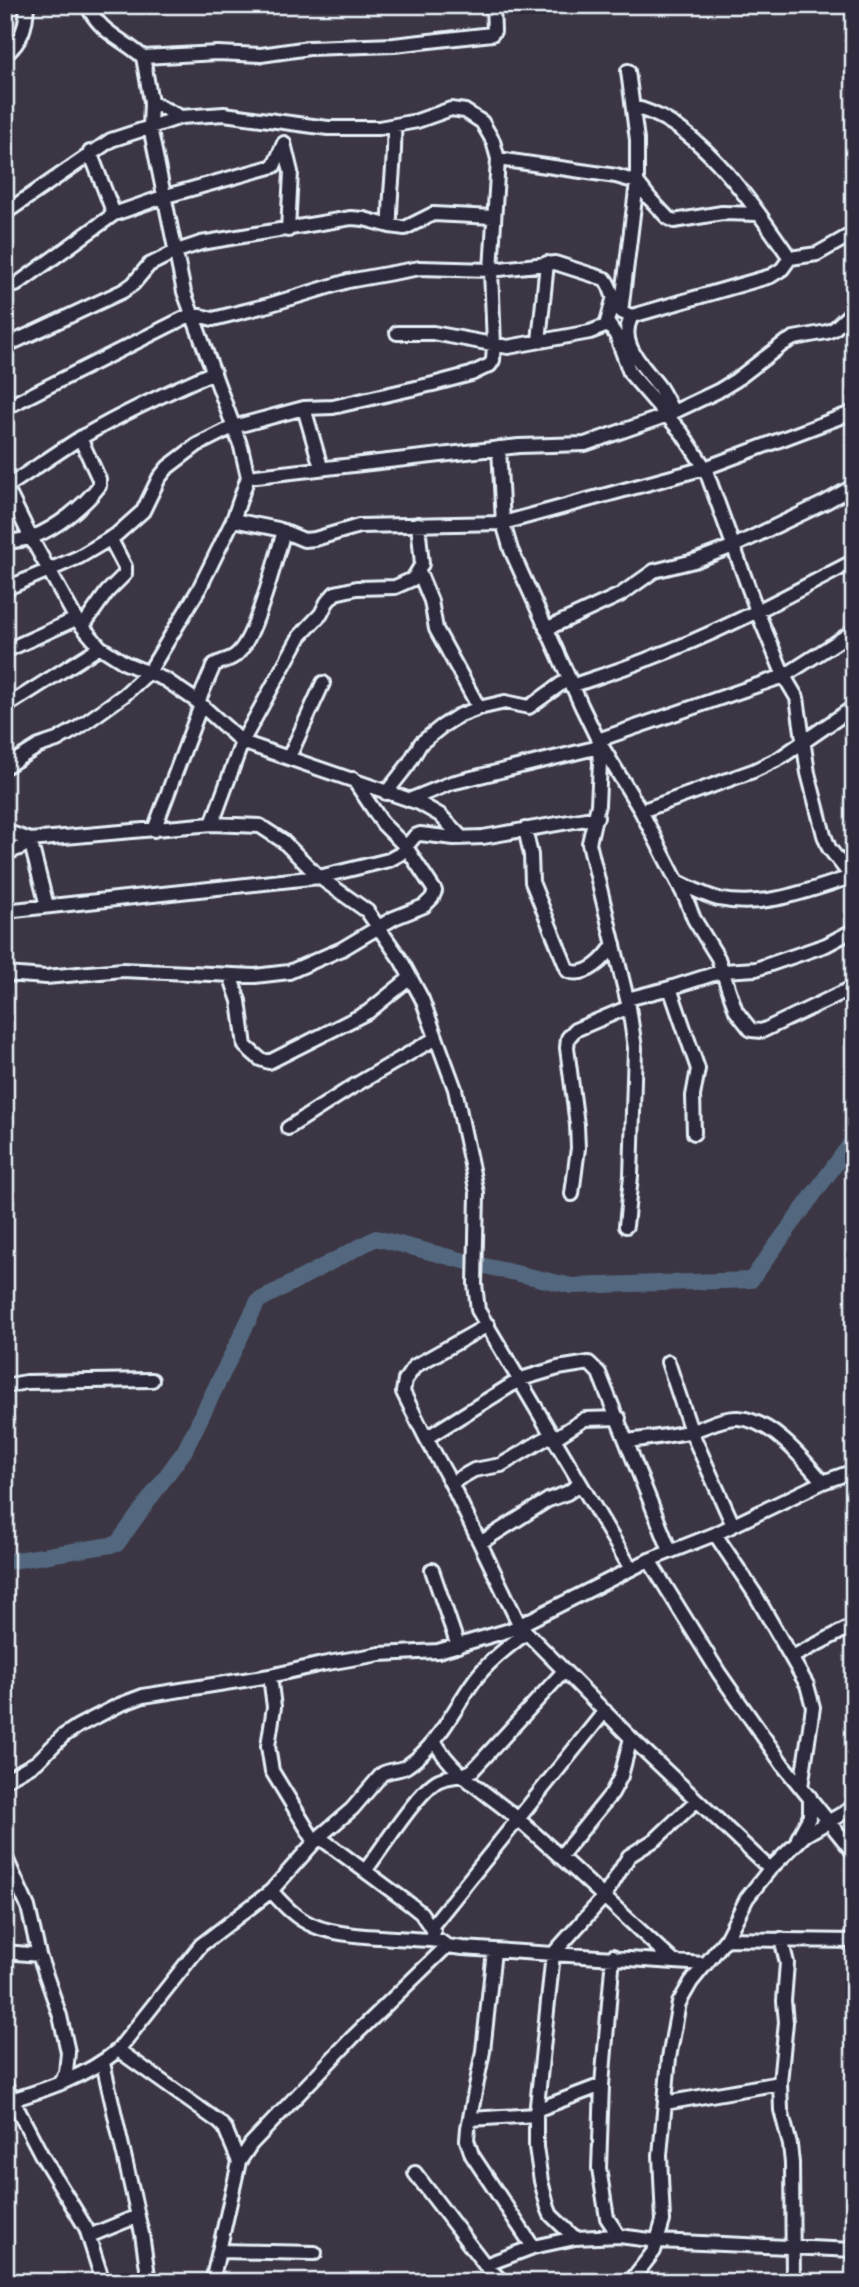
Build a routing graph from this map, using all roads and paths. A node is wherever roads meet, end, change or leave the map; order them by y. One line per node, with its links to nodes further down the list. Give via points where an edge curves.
1 (27, 5): 4 (street, via 20,41)
2 (88, 5): 5 (street, via 109,34)
3 (493, 5): 5 (street, via 492,34 261,55)
4 (5, 55)
5 (144, 57): 7 (street)
6 (628, 71): 8 (street)
7 (152, 102): 9 (street); 12 (street)
8 (633, 107): 16 (street); 20 (street, via 685,130)
9 (181, 117): 10 (street, via 224,114); 12 (street)
10 (285, 124): 11 (street, via 340,129); 13 (street)
11 (394, 126): 15 (street, via 445,110 465,111 489,132); 22 (street)
12 (150, 127): 14 (street); 17 (street)
13 (284, 143): 17 (street, via 274,166); 23 (street, via 291,172)
14 (90, 152): 18 (street); 19 (street)
15 (498, 159): 16 (street); 21 (street)
16 (637, 182): 20 (street, via 674,221 722,213); 33 (street)
17 (166, 196): 19 (street); 25 (street)
18 (5, 213)
19 (114, 214): 29 (street)
20 (759, 214): 26 (street)
21 (494, 217): 22 (street, via 433,214 410,227); 28 (street)
22 (390, 226): 23 (street, via 351,218)
23 (288, 230): 25 (street)
24 (854, 233): 26 (street, via 817,254)
25 (177, 251): 32 (street); 38 (street, via 149,265 123,291)
26 (790, 258): 33 (street, via 771,276)
27 (547, 263): 28 (street); 30 (street, via 605,279); 36 (street)
28 (491, 270): 32 (street, via 420,268 348,281 213,319); 37 (street)
29 (16, 285)
30 (613, 300): 33 (street); 34 (street)
31 (854, 310): 43 (street, via 834,329 794,338 736,380)
32 (192, 314): 39 (street); 40 (street)
33 (626, 314): 43 (street, via 631,350 661,390)
34 (608, 325): 36 (street); 43 (street, via 616,335 625,367)
35 (397, 334): 37 (street, via 433,333)
36 (539, 341): 37 (street)
37 (494, 345): 41 (street, via 490,365 471,374 333,408)
38 (5, 346)
39 (214, 372): 44 (street); 45 (street, via 153,398)
40 (5, 408)
41 (304, 408): 44 (street); 47 (street)
42 (854, 412): 48 (street)
43 (669, 414): 46 (street, via 585,444); 48 (street)
44 (233, 426): 49 (street); 57 (street, via 168,467 143,511)
45 (80, 438): 51 (street); 56 (street, via 99,486 65,518)
46 (499, 448): 47 (street); 53 (street)
47 (321, 467): 49 (street)
48 (705, 468): 53 (street); 59 (street)
49 (248, 477): 52 (street)
50 (854, 486): 59 (street)
51 (5, 487): 56 (street)
52 (233, 520): 55 (street); 70 (street, via 199,589)
53 (503, 523): 54 (street); 66 (street)
54 (418, 524): 55 (street, via 359,526 304,540); 62 (street, via 423,554)
55 (284, 531): 74 (street, via 243,648 214,665)
56 (31, 538): 58 (street); 61 (street)
57 (110, 538): 61 (street); 65 (street, via 125,574)
58 (5, 542)
59 (734, 546): 64 (street); 66 (street, via 654,571 620,595)
60 (854, 561): 64 (street)
61 (49, 569): 63 (street); 65 (street)
62 (419, 572): 77 (street, via 436,629); 78 (street, via 403,586 343,590 330,597 300,636)
63 (5, 589)
64 (757, 611): 71 (street); 73 (street, via 650,659)
65 (79, 622): 68 (street); 69 (street)
66 (546, 629): 73 (street)
67 (854, 631): 71 (street)
68 (100, 647): 70 (street); 75 (street)
69 (5, 651)
70 (149, 672): 74 (street); 82 (street, via 78,728)
71 (784, 677): 79 (street, via 797,698); 80 (street)
72 (323, 683): 81 (street)
73 (570, 683): 77 (street, via 529,707 505,702); 80 (street)
74 (200, 703): 78 (street); 90 (street)
75 (5, 707)
76 (854, 707): 79 (street)
77 (478, 708): 84 (street, via 428,737)
78 (242, 742): 81 (street); 88 (street)
79 (804, 742): 86 (street, via 753,771); 97 (street, via 824,835)
80 (599, 744): 85 (street, via 451,783); 86 (street); 87 (street)
81 (289, 757): 83 (street)
82 (5, 767)
83 (353, 779): 84 (street); 94 (street, via 383,824)
84 (386, 793): 85 (street)
85 (410, 800): 92 (street, via 440,815)
86 (641, 811): 98 (street)
87 (597, 817): 89 (street); 103 (street, via 589,843)
88 (212, 824): 90 (street); 96 (street, via 260,826 283,841)
89 (525, 829): 92 (street); 103 (street, via 532,882 568,971 590,968 607,956)
90 (154, 830): 93 (street)
91 (5, 831): 93 (street)
92 (462, 838): 94 (street, via 420,834)
93 (30, 840): 95 (street); 99 (street)
94 (406, 847): 96 (street, via 389,860); 101 (street, via 435,894 424,906)
95 (5, 854)
96 (319, 877): 99 (street); 101 (street, via 355,901)
97 (853, 879): 98 (street, via 775,900 747,902 715,898)
98 (678, 882): 104 (street)
99 (47, 906): 100 (street)
100 (5, 911)
101 (379, 927): 106 (street, via 289,972); 107 (street)
102 (854, 930): 104 (street, via 773,963)
103 (614, 944): 110 (street)
104 (723, 971): 108 (street, via 736,1011 755,1031); 109 (street)
105 (5, 974): 106 (street, via 46,977 122,970)
106 (230, 975): 107 (street, via 246,1046 269,1062 368,1012)
107 (410, 978): 111 (street)
108 (854, 987)
109 (670, 988): 110 (street); 113 (street, via 698,1069)
110 (628, 1003): 114 (street, via 568,1038 578,1148); 115 (street, via 635,1048 635,1106)
111 (436, 1038): 112 (street); 116 (street, via 455,1089 477,1193 475,1299)
112 (288, 1128)
113 (694, 1132)
114 (572, 1194)
115 (626, 1226)
116 (488, 1325): 118 (street); 124 (street, via 415,1366 405,1380 403,1392)
117 (668, 1362): 122 (street)
118 (521, 1379): 121 (street, via 590,1363); 123 (street); 124 (street)
119 (152, 1380): 120 (street)
120 (5, 1386)
121 (619, 1418): 123 (street, via 585,1419); 125 (street)
122 (691, 1431): 125 (street); 127 (street, via 736,1418 752,1421 794,1449); 130 (street)
123 (554, 1436): 128 (street, via 501,1465 474,1470); 129 (street)
124 (426, 1438): 128 (street)
125 (628, 1441): 133 (street)
126 (854, 1471): 127 (street)
127 (822, 1482): 130 (street)
128 (451, 1483): 132 (street)
129 (580, 1485): 132 (street); 135 (street)
130 (733, 1525): 131 (street)
131 (715, 1534): 133 (street); 140 (street)
132 (480, 1543): 138 (street)
133 (670, 1551): 134 (street)
134 (649, 1560): 135 (street); 150 (street, via 719,1673)
135 (631, 1569): 138 (street)
136 (432, 1570): 139 (street)
137 (854, 1625): 140 (street)
138 (523, 1629): 139 (street); 141 (street); 145 (street, via 472,1684)
139 (458, 1646): 142 (street, via 351,1658)
140 (792, 1657): 150 (street, via 813,1707)
141 (564, 1671): 143 (street); 147 (street)
142 (270, 1676): 148 (street, via 170,1690 118,1705 78,1726 37,1762); 155 (street, via 272,1771)
143 (605, 1711): 144 (street); 153 (street)
144 (631, 1738): 151 (street); 159 (street, via 612,1793)
145 (434, 1740): 146 (street); 155 (street, via 406,1768 382,1774 352,1809)
146 (444, 1756): 147 (street); 149 (street)
147 (464, 1776): 149 (street); 153 (street)
148 (5, 1780)
149 (439, 1780): 161 (street)
150 (806, 1792): 154 (street); 156 (street, via 810,1816)
151 (696, 1801): 160 (street); 163 (street, via 656,1839 629,1856)
152 (854, 1807): 154 (street)
153 (518, 1819): 159 (street); 164 (street)
154 (830, 1821): 156 (street); 157 (street)
155 (317, 1839): 161 (street); 162 (street)
156 (793, 1844): 160 (street)
157 (854, 1853)
158 (5, 1856): 172 (street, via 28,1907)
159 (560, 1857): 163 (street)
160 (770, 1869): 165 (street, via 741,1908)
161 (365, 1871): 164 (street, via 411,1905)
162 (271, 1891): 168 (street, via 293,1914 329,1931); 176 (street, via 201,1945)
163 (604, 1897): 171 (street); 174 (street)
164 (431, 1927): 168 (street)
165 (726, 1939): 166 (street); 175 (street)
166 (782, 1939): 167 (street); 178 (street, via 787,1973)
167 (854, 1941)
168 (444, 1943): 169 (street); 186 (street, via 251,2144)
169 (494, 1951): 171 (street); 185 (street)
170 (5, 1952): 172 (street)
171 (553, 1954): 173 (street); 184 (street)
172 (39, 1955): 180 (street, via 68,2052)
173 (613, 1956): 174 (street); 181 (street)
174 (673, 1961): 175 (street)
175 (705, 1964): 183 (street, via 685,1992 675,2017)
176 (118, 2050): 177 (street); 186 (street, via 219,2122)
177 (103, 2063): 180 (street); 188 (street)
178 (780, 2083): 183 (street); 194 (street, via 792,2163)
179 (5, 2084): 182 (street)
180 (59, 2084): 182 (street)
181 (602, 2085): 184 (street); 190 (street, via 599,2168 607,2218)
182 (9, 2101): 189 (street)
183 (665, 2103): 192 (street, via 659,2168 663,2221)
184 (536, 2113): 185 (street); 191 (street, via 538,2158 548,2208)
185 (470, 2119): 193 (street, via 467,2140 472,2155)
186 (239, 2162): 196 (street)
187 (415, 2173): 198 (street)
188 (138, 2216): 189 (street); 200 (street)
189 (89, 2236): 199 (street)
190 (618, 2236): 191 (street); 192 (street)
191 (575, 2238): 193 (street)
192 (658, 2241): 194 (street); 203 (street)
193 (533, 2247): 198 (street)
194 (792, 2248): 195 (street); 204 (street)
195 (854, 2250)
196 (220, 2251): 197 (street); 201 (street)
197 (316, 2253)
198 (485, 2265): 202 (street)
199 (103, 2282)
200 (149, 2282)
201 (212, 2282)
202 (503, 2282)
203 (630, 2282)
204 (793, 2282)

